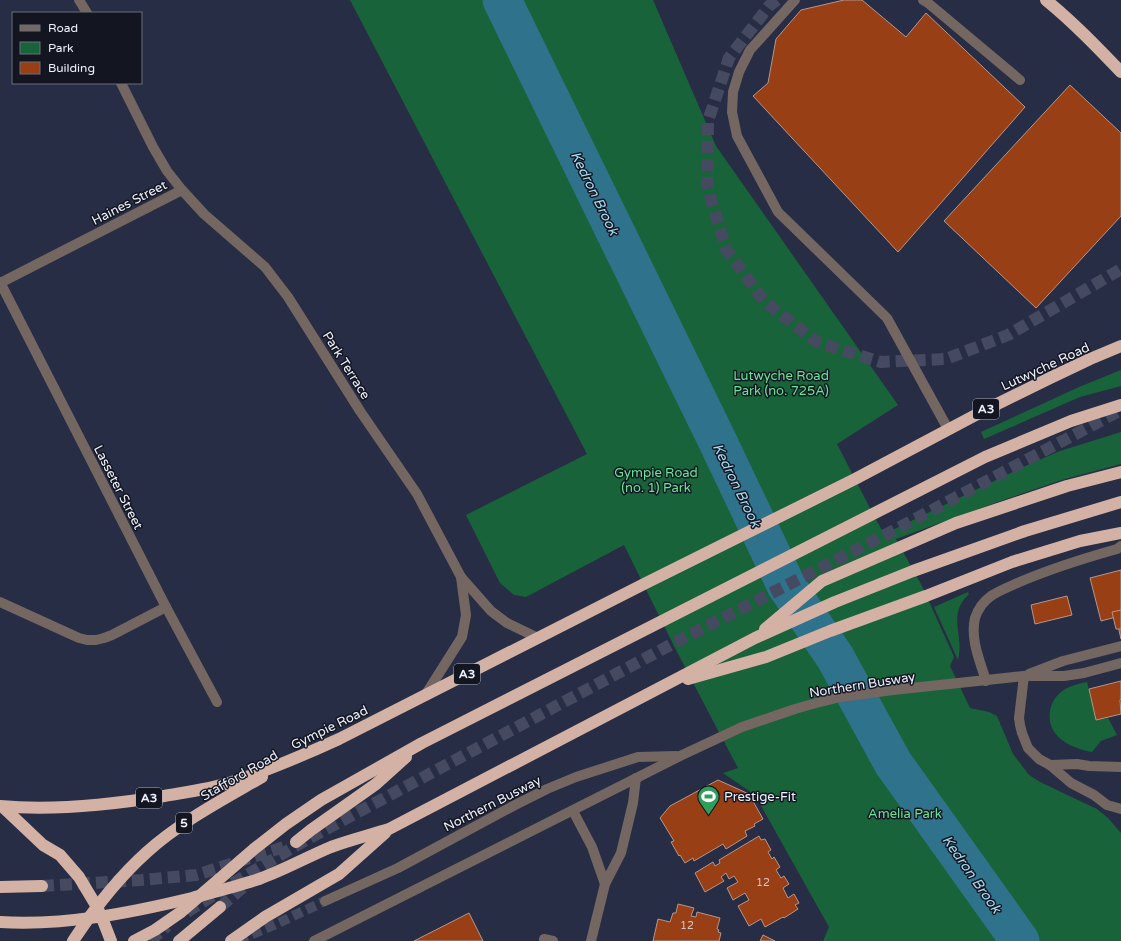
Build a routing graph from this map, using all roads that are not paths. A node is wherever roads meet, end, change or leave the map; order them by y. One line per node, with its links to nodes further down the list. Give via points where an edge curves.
1 (79, 0): 5 (street)
2 (795, 0): 13 (street, via 750,50 739,72 733,92 732,112 737,136 778,212 887,318)
3 (923, 0): 7 (street)
4 (1046, 0): 6 (highway)
5 (86, 12)
6 (1121, 72)
7 (1020, 80)
8 (122, 84): 9 (street, Haines Street, via 153,147)
9 (182, 190): 10 (street, Haines Street); 18 (street, Park Terrace, via 204,214 264,267 288,297 360,411 417,494)
10 (0, 283): 21 (street, Lasseter Street)
11 (1121, 346): 13 (highway, Lutwyche Road / A3)
12 (1121, 405): 31 (highway, via 1071,421 985,457)
13 (948, 429): 19 (highway, Lutwyche Road / A3, via 855,479)
14 (1121, 472): 23 (highway, via 1067,486 956,523 822,581)
15 (1121, 502): 23 (highway, via 1025,531 913,571)
16 (1121, 533): 28 (highway, via 1080,541 1012,562 766,657)
17 (1121, 546): 27 (street, via 1068,563 998,591 982,604 974,628)
18 (461, 577): 22 (street, Park Terrace, via 491,611 507,623); 29 (street, Park Terrace, via 466,615 462,637)
19 (644, 584): 22 (highway, Gympie Road / A3)
20 (0, 602): 21 (street, via 87,640 112,635)
21 (166, 607): 30 (street, Lasseter Street)
22 (538, 638): 29 (highway, Gympie Road / A3)
23 (755, 638): 28 (highway)
24 (1121, 646): 26 (street, Northern Busway, via 1063,661)
25 (1121, 663): 26 (street, Northern Busway, via 1064,676)
26 (1024, 676): 27 (street, Northern Busway); 34 (street, via 1019,718 1022,734 1028,748)
27 (986, 681): 32 (street, Northern Busway, via 867,693 816,703 742,727)
28 (664, 686): 40 (highway)
29 (426, 694): 33 (highway, Gympie Road / A3)
30 (217, 702)
31 (422, 743): 41 (highway, via 376,784); 51 (highway, via 321,800 286,824 181,912 156,930)
32 (680, 756): 36 (street, Northern Busway); 45 (street, Northern Busway, via 638,757 576,777 515,805 398,868)
33 (290, 762): 37 (highway, Gympie Road / A3, via 225,784 133,801 75,807); 46 (highway, Stafford Road / 5, via 177,828 147,851)
34 (1050, 765): 35 (street); 38 (street, via 1072,783 1107,805)
35 (1121, 767)
36 (636, 778): 39 (street, Northern Busway); 42 (street, via 621,853)
37 (2, 806): 46 (highway, via 43,845 69,865)
38 (1121, 809)
39 (572, 811): 42 (street, via 592,847); 54 (street, Northern Busway)
40 (389, 829): 48 (highway, via 331,847 258,879 159,906 61,921); 53 (highway, via 339,874 265,917)
41 (296, 842)
42 (605, 884): 55 (street)
43 (42, 886): 44 (highway)
44 (0, 887)
45 (325, 901)
46 (97, 907): 49 (highway, Stafford Road / 5); 50 (highway)
47 (220, 907): 52 (highway)
48 (0, 922)
49 (72, 941)
50 (111, 941)
51 (134, 941)
52 (179, 941)
53 (231, 941)
54 (314, 941)
55 (591, 941)

